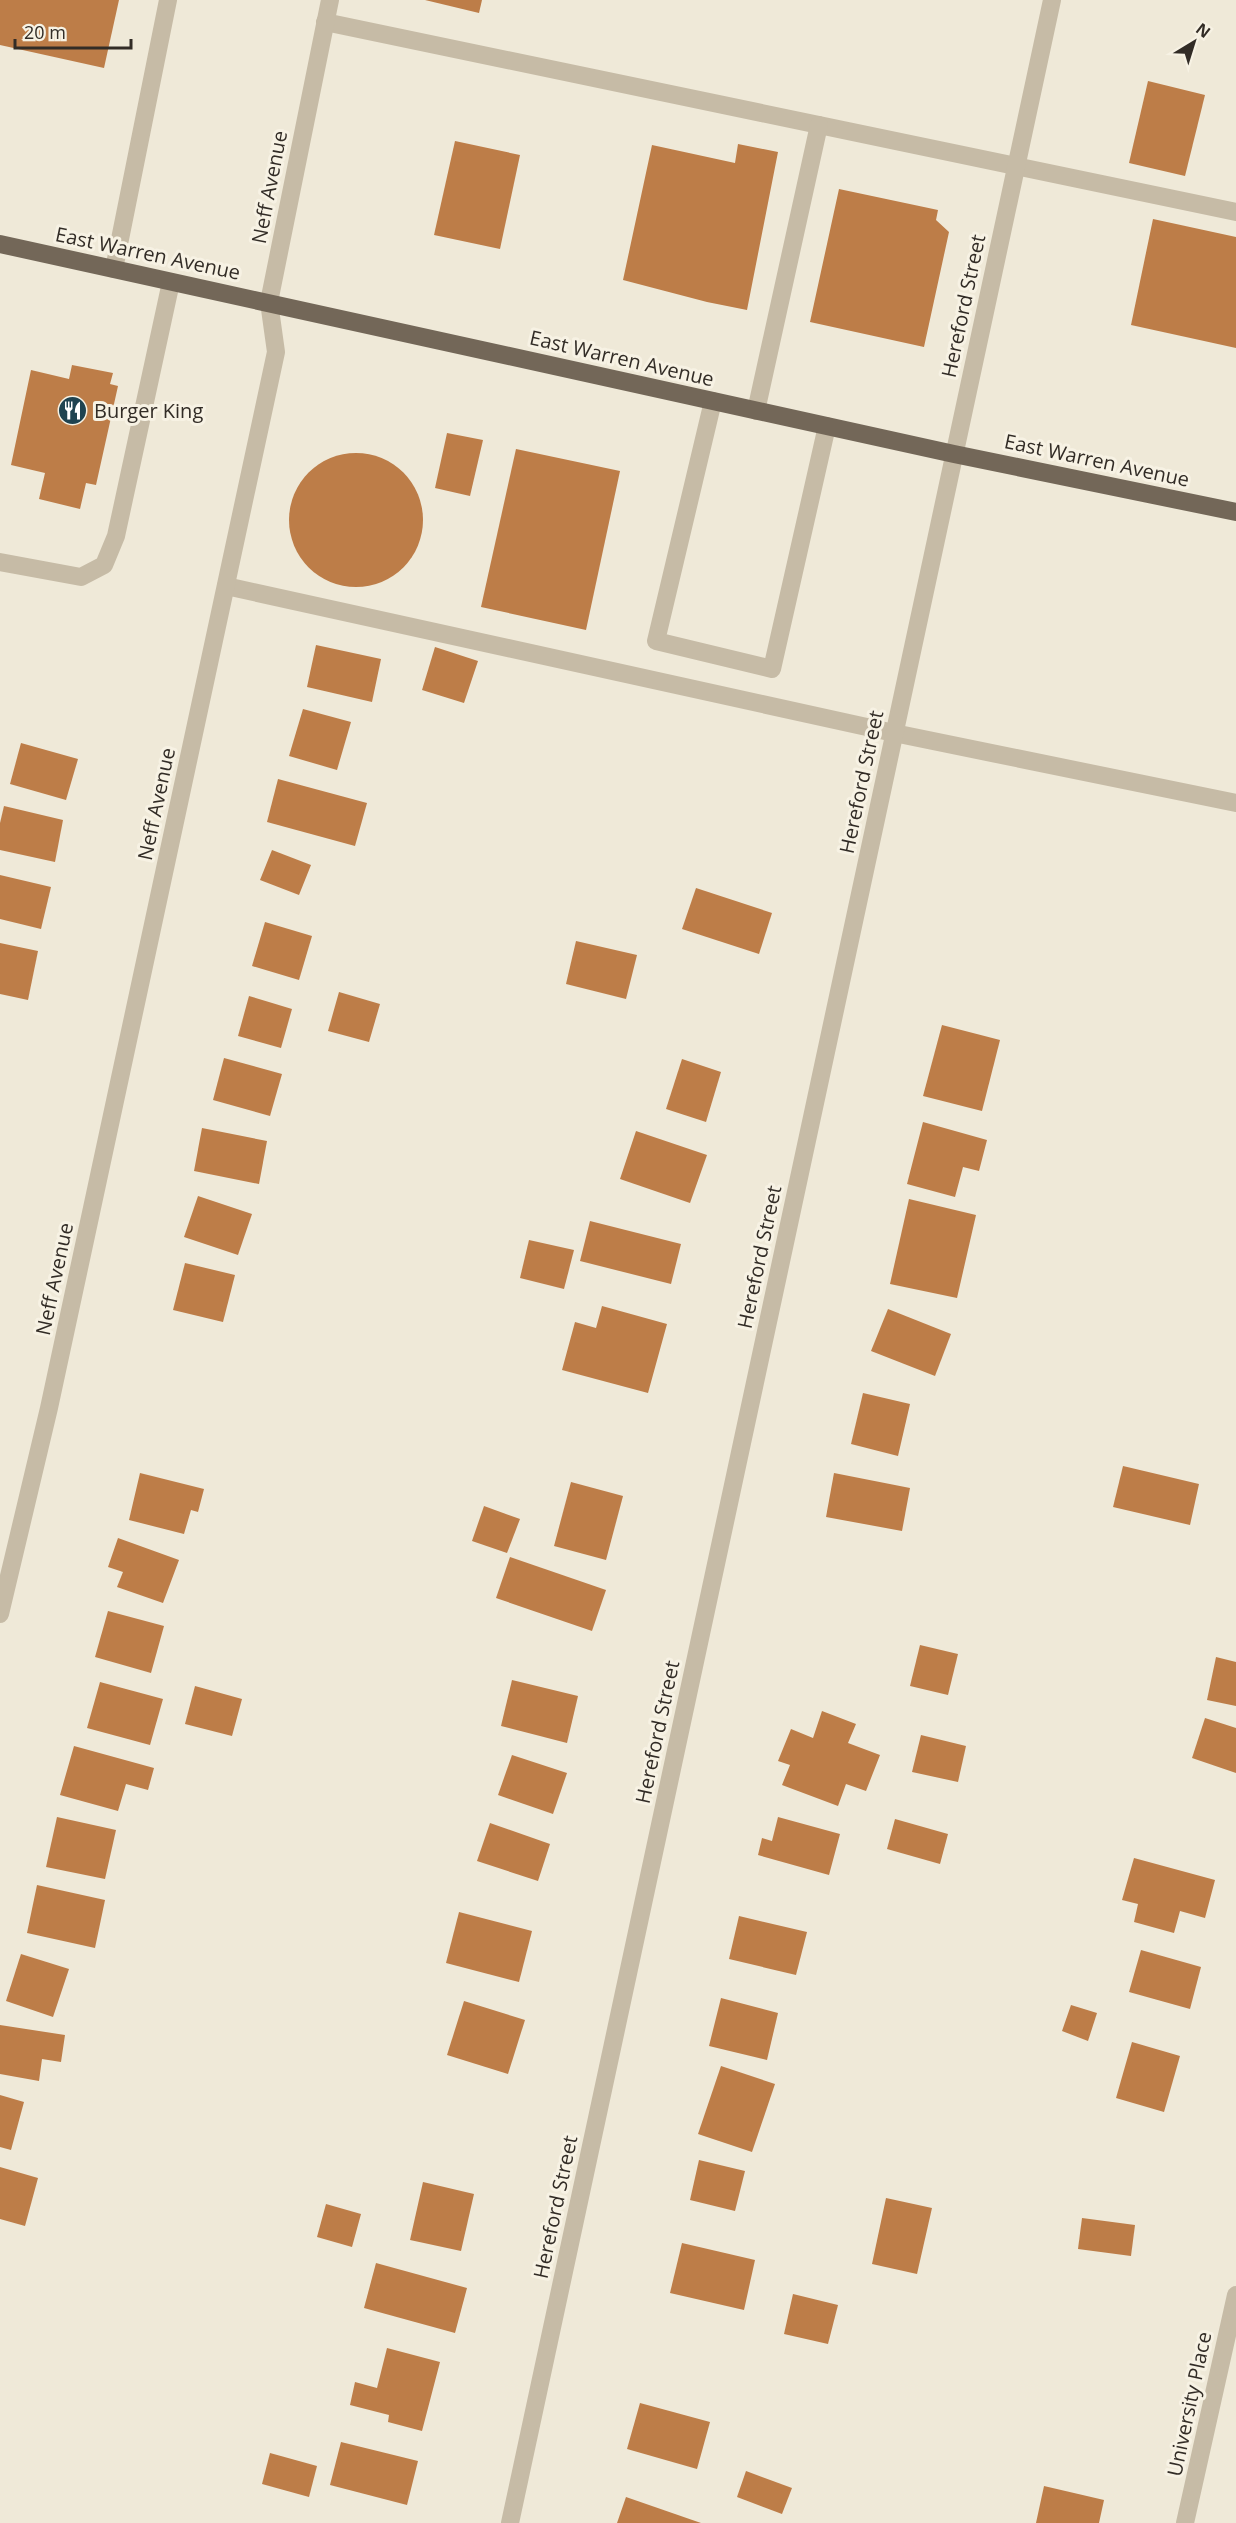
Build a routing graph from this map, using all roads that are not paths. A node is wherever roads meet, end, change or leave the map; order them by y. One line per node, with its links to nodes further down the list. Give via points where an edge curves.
1 (168, 0): 9 (street)
2 (330, 0): 4 (street, Neff Avenue)
3 (1052, 0): 6 (street, Hereford Street)
4 (325, 22): 5 (street); 11 (street, Neff Avenue)
5 (819, 125): 6 (street); 13 (street)
6 (1016, 166): 7 (street); 15 (street, Hereford Street)
7 (1236, 212)
8 (0, 244): 9 (main road, East Warren Avenue)
9 (114, 269): 10 (main road, East Warren Avenue)
10 (171, 282): 11 (main road, East Warren Avenue); 17 (street, via 116,536 104,565 81,577)
11 (269, 302): 12 (main road, East Warren Avenue); 18 (street, Neff Avenue, via 276,352)
12 (713, 401): 13 (main road, East Warren Avenue); 14 (street, via 656,641 772,669)
13 (756, 411): 14 (main road, East Warren Avenue)
14 (827, 426): 15 (main road, East Warren Avenue)
15 (954, 454): 16 (main road, East Warren Avenue); 19 (street, Hereford Street)
16 (1236, 512)
17 (0, 562)
18 (226, 586): 19 (street); 21 (street, Neff Avenue, via 50,1408)
19 (894, 733): 20 (street); 23 (street, Hereford Street)
20 (1236, 803)
21 (0, 1614)
22 (1236, 2295): 24 (street, University Place)
23 (510, 2523)
24 (1185, 2523)

